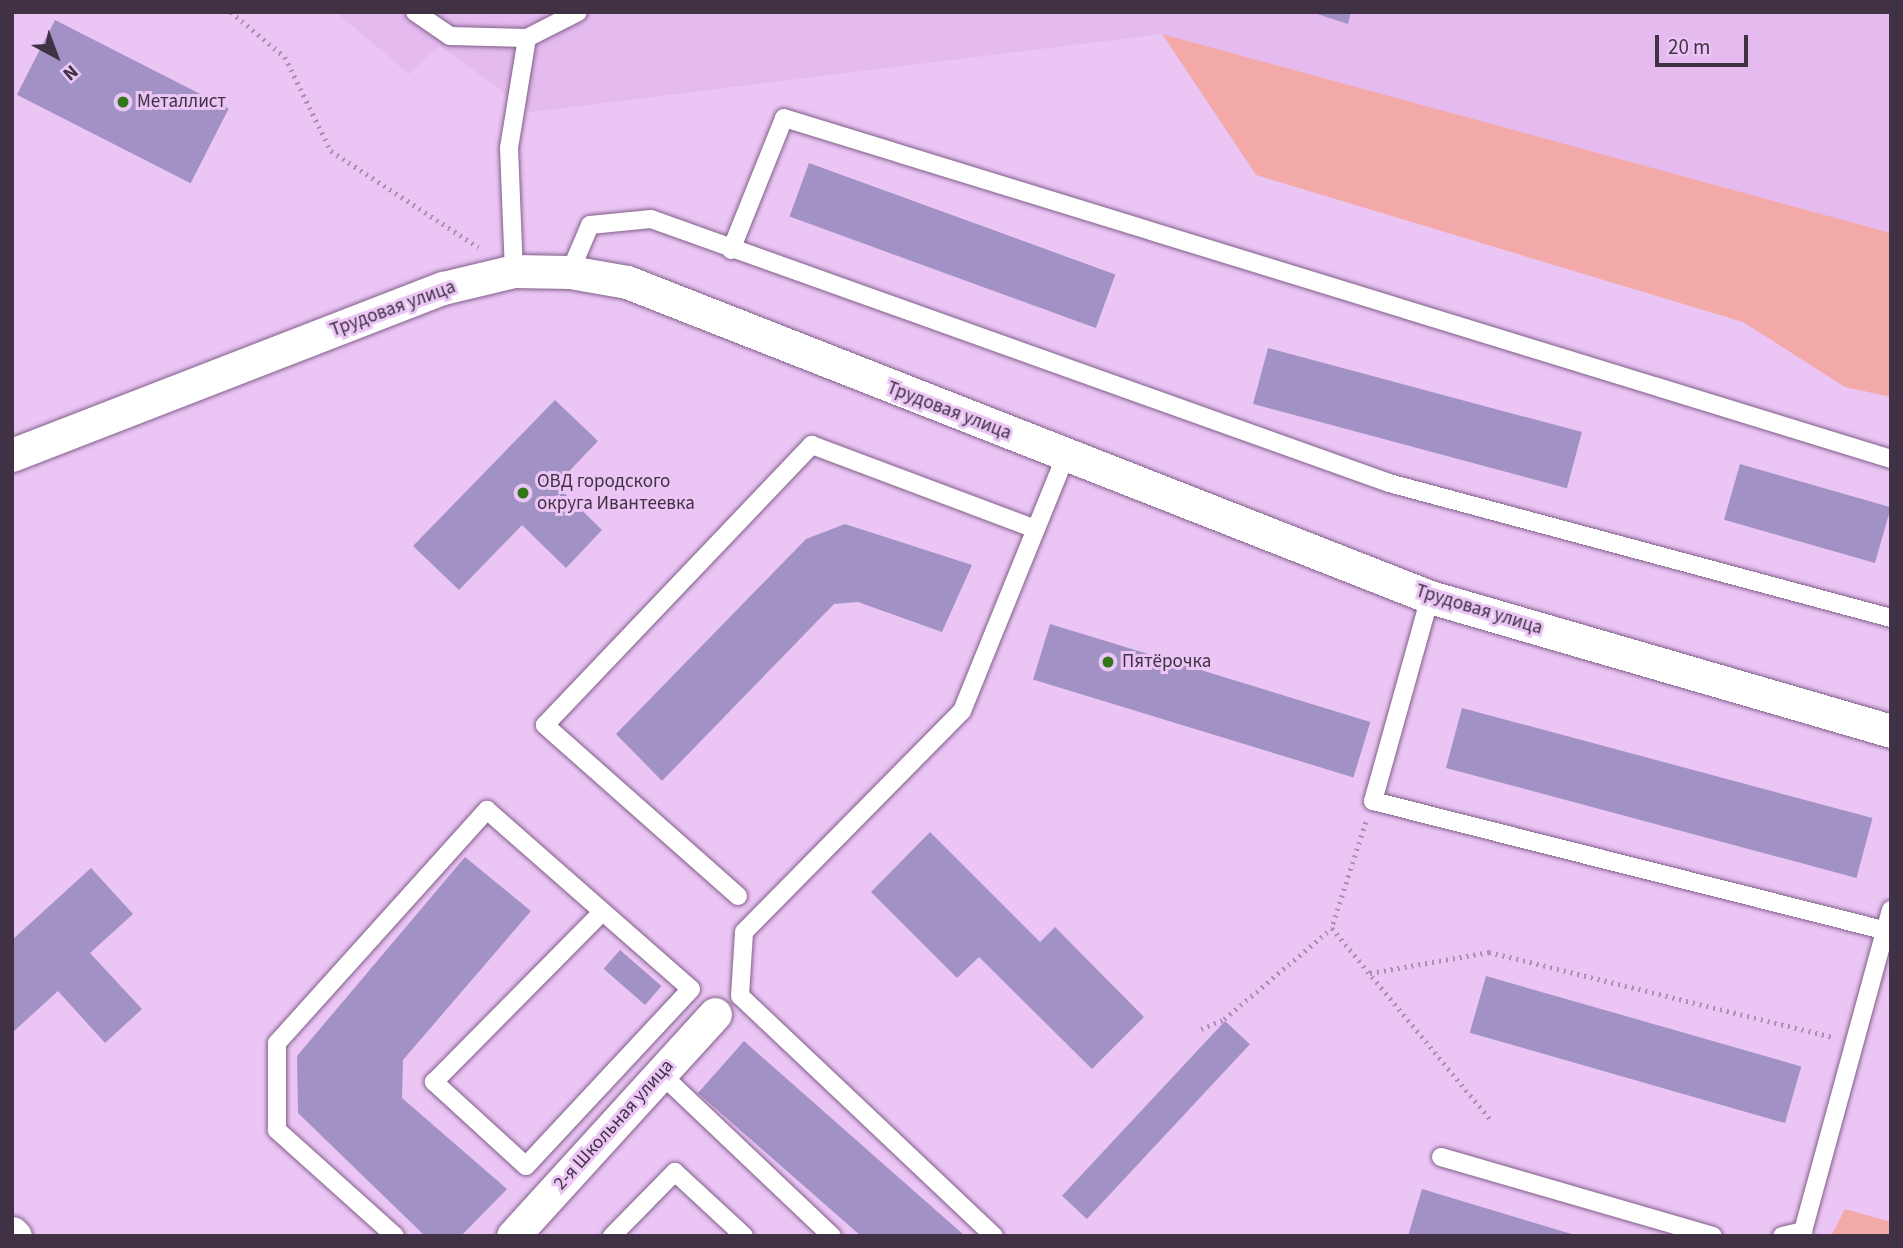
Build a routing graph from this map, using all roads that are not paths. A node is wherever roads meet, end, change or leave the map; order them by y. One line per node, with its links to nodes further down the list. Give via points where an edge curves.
1 (415, 12): 3 (lane, via 450,36)
2 (578, 12): 3 (lane)
3 (527, 38): 5 (lane, via 509,148)
4 (731, 250): 6 (lane, via 651,219 590,225); 9 (lane, via 784,118); 12 (lane, via 1389,483)
5 (514, 271): 6 (street, Трудовая улица); 7 (street, Трудовая улица, via 443,288)
6 (570, 272): 8 (street, Трудовая улица, via 627,282)
7 (12, 455)
8 (1065, 457): 10 (lane); 11 (street, Трудовая улица)
9 (1891, 459)
10 (1036, 529): 14 (lane, via 812,445 545,725); 28 (lane, via 962,711 744,932 740,996)
11 (1430, 597): 13 (street, Трудовая улица); 17 (lane, via 1373,801)
12 (1891, 618)
13 (1891, 731)
14 (738, 896)
15 (1891, 910): 17 (lane)
16 (600, 914): 21 (lane, via 691,989); 21 (lane, via 434,1082); 23 (lane, via 487,810 277,1042 277,1130)
17 (1888, 932): 30 (lane, via 1803,1231)
18 (715, 1014): 19 (street, 2-я Школьная улица)
19 (661, 1074): 22 (street, 2-я Школьная улица); 27 (lane)
20 (1441, 1157): 29 (lane)
21 (526, 1166): 22 (lane)
22 (554, 1191): 24 (street, 2-я Школьная улица)
23 (394, 1236)
24 (513, 1236)
25 (612, 1236): 26 (lane, via 675,1172)
26 (744, 1236)
27 (832, 1236)
28 (994, 1236)
29 (1713, 1236)
30 (1782, 1236)

